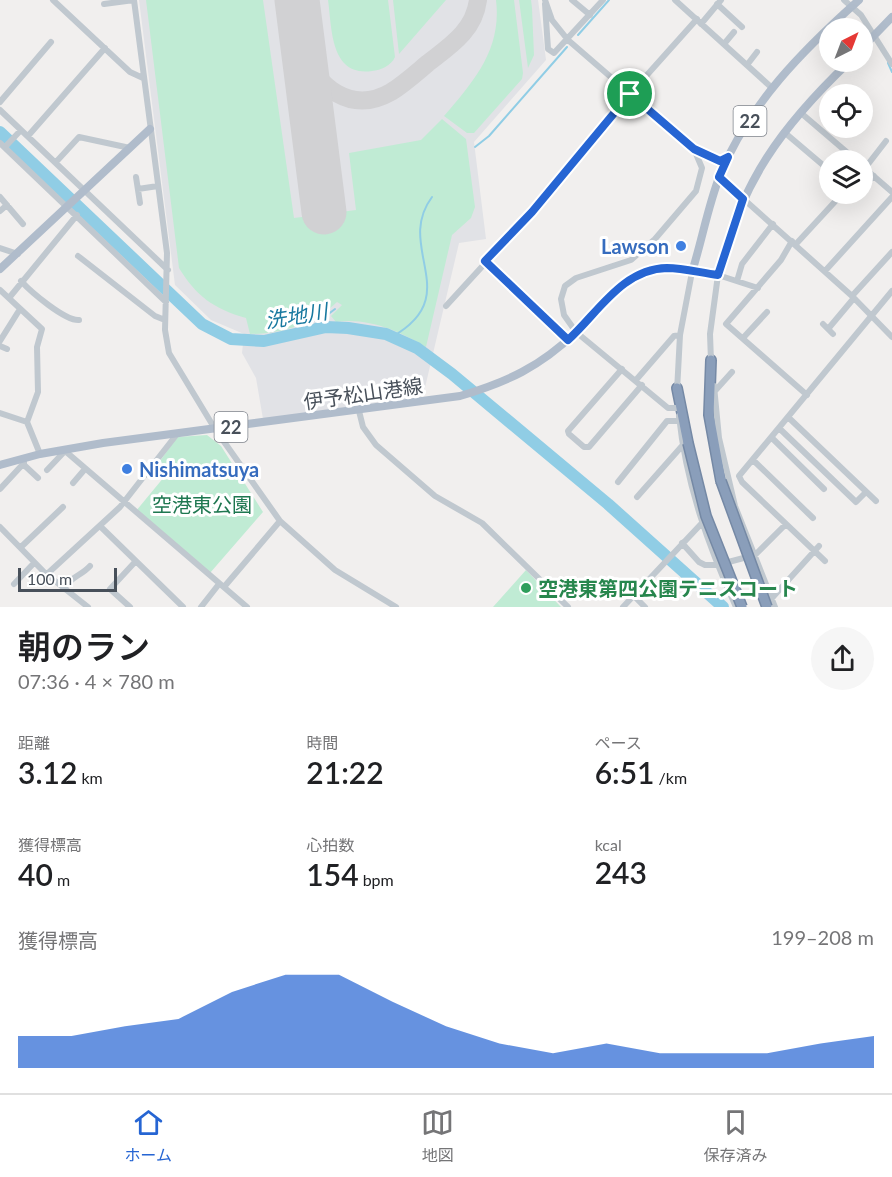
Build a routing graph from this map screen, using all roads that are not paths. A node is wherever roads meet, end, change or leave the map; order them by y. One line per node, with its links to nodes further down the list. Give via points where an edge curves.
1 (53, 0): 20 (street)
2 (134, 0): 7 (street); 25 (street)
3 (545, 0): 17 (street, via 552,20); 17 (street, via 548,50 554,53)
4 (572, 0): 11 (street)
5 (603, 0): 11 (street)
6 (675, 0): 13 (street)
7 (103, 2): 10 (street)
8 (719, 2): 13 (street); 14 (street)
9 (852, 2): 16 (street); 26 (main road, 22)
10 (105, 13)
11 (590, 15): 17 (street)
12 (892, 17): 16 (main road)
13 (699, 22): 19 (street); 27 (street)
14 (742, 27)
15 (734, 32): 19 (street)
16 (875, 36): 22 (street)
17 (568, 40): 27 (street)
18 (51, 42): 28 (street)
19 (724, 44): 23 (street)
20 (105, 48): 25 (street, via 130,72); 34 (street)
21 (757, 52): 23 (street)
22 (892, 64)
23 (747, 65): 26 (street)
24 (840, 72): 30 (main road, 22)
25 (143, 78): 31 (street)
26 (771, 87): 40 (main road, 22)
27 (630, 94): 38 (street); 67 (street, via 532,212)
28 (0, 102)
29 (0, 110): 32 (street)
30 (801, 113): 33 (main road, 22); 39 (street)
31 (150, 129): 37 (main road); 47 (street)
32 (19, 132): 34 (street); 35 (street)
33 (784, 132): 43 (street); 53 (main road, 22, via 761,162)
34 (28, 136): 42 (street)
35 (4, 145): 57 (street)
36 (885, 146): 41 (street)
37 (130, 148): 42 (street, via 79,137); 50 (main road)
38 (694, 149): 40 (street, via 720,161); 88 (street, via 702,168 696,191 656,239 631,260 590,272 565,286 561,299 564,315)
39 (844, 150)
40 (728, 157): 46 (main road, 22)
41 (873, 159)
42 (56, 162): 50 (street)
43 (819, 162)
44 (874, 176): 49 (street)
45 (136, 177): 48 (street)
46 (719, 177): 53 (street); 71 (main road, 22)
47 (158, 186): 48 (street); 69 (street)
48 (138, 189): 54 (street)
49 (892, 192)
50 (83, 193): 57 (main road); 69 (street)
51 (0, 197): 56 (street)
52 (892, 197): 70 (street)
53 (743, 199): 61 (street); 72 (main road, 22)
54 (140, 203)
55 (832, 204): 62 (street)
56 (7, 205): 58 (street); 60 (street)
57 (69, 206): 59 (street); 65 (main road)
58 (0, 211)
59 (76, 215): 73 (street); 80 (street)
60 (22, 219)
61 (773, 224): 62 (street); 74 (street, via 742,264)
62 (794, 243): 70 (street); 75 (street)
63 (0, 248): 65 (street)
64 (892, 252): 78 (street)
65 (18, 254): 68 (main road)
66 (78, 256): 86 (street)
67 (485, 261): 81 (street); 93 (street)
68 (0, 269)
69 (168, 270): 80 (street)
70 (825, 271): 78 (street)
71 (692, 272): 72 (main road, 伊予松山港線 / 22); 88 (main road, 伊予松山港線 / 22, via 669,268 643,272 621,285); 89 (street)
72 (718, 275): 74 (street); 96 (street, via 710,334)
73 (21, 281): 79 (street); 85 (street, via 61,314)
74 (737, 281): 75 (street)
75 (758, 288): 91 (street, via 726,324)
76 (0, 290): 79 (street)
77 (892, 291): 84 (street)
78 (853, 297): 84 (street); 87 (street)
79 (9, 298): 82 (street)
80 (166, 299): 86 (street)
81 (446, 306)
82 (20, 309): 92 (street); 109 (street, via 42,329 37,347 38,392)
83 (767, 312): 91 (street)
84 (872, 316): 90 (street); 103 (street)
85 (79, 320)
86 (165, 320): 110 (street, via 169,352)
87 (828, 329)
88 (576, 332): 93 (main road, 伊予松山港線 / 22); 97 (street)
89 (680, 335): 99 (street, via 674,336); 101 (street)
90 (892, 337)
91 (743, 338): 103 (street)
92 (0, 340)
93 (568, 340): 105 (main road, 伊予松山港線 / 22, via 533,368 486,388)
94 (0, 346): 95 (street)
95 (7, 349)
96 (711, 360): 102 (street); 152 (highway, bridge, via 709,415 721,481)
97 (622, 369): 99 (street); 100 (street, via 568,431 577,441 589,447)
98 (732, 372): 102 (street)
99 (636, 380): 100 (street)
100 (642, 386): 104 (street, via 668,408)
101 (677, 388): 104 (street); 114 (highway)
102 (714, 392): 141 (street, via 726,473)
103 (807, 395): 107 (street)
104 (678, 408): 108 (street)
105 (359, 411): 110 (main road, 伊予松山港線 / 22); 159 (street, via 363,427 376,445 435,496 482,523)
106 (0, 413): 109 (street)
107 (789, 418): 111 (street); 127 (street)
108 (679, 421): 114 (street); 123 (street, via 667,421)
109 (27, 422): 116 (street)
110 (215, 429): 112 (main road, 伊予松山港線 / 22); 133 (street)
111 (780, 429): 113 (street); 127 (street, via 856,502)
112 (177, 434): 115 (main road, 伊予松山港線 / 22); 130 (street)
113 (772, 438): 117 (street); 126 (street)
114 (685, 445): 128 (street); 134 (street); 163 (highway, bridge, via 706,516)
115 (64, 450): 116 (main road, 伊予松山港線 / 22); 120 (street); 121 (street)
116 (40, 454): 118 (main road, 伊予松山港線 / 22)
117 (753, 460): 132 (street, via 808,508); 135 (street, via 739,476 742,482)
118 (24, 461): 119 (main road, 伊予松山港線 / 22); 122 (street); 125 (street)
119 (0, 465)
120 (85, 469): 124 (street); 130 (street)
121 (47, 470)
122 (38, 478)
123 (618, 482)
124 (73, 483)
125 (0, 489)
126 (824, 489)
127 (867, 489): 129 (street)
128 (642, 495)
129 (876, 501)
130 (123, 502): 137 (street); 149 (street)
131 (59, 509): 139 (street)
132 (813, 518)
133 (280, 520): 149 (street); 158 (street, via 335,570)
134 (702, 523): 138 (street); 145 (street)
135 (791, 525): 140 (street); 141 (street)
136 (0, 527): 139 (street)
137 (101, 527): 143 (street); 147 (street)
138 (682, 543): 145 (street, via 705,566); 151 (street)
139 (21, 547): 144 (street)
140 (817, 549): 142 (street); 152 (street)
141 (755, 555): 145 (street); 152 (street)
142 (825, 561)
143 (135, 562): 155 (street, via 110,589); 156 (street)
144 (34, 563): 147 (street); 148 (street)
145 (717, 565): 162 (street)
146 (90, 566): 150 (street)
147 (46, 575): 150 (street)
148 (14, 584)
149 (222, 585): 153 (street); 157 (street)
150 (64, 589): 154 (street)
151 (634, 596): 160 (street); 161 (street)
152 (769, 603): 164 (street)
153 (205, 606)
154 (88, 607)
155 (130, 607)
156 (183, 607)
157 (247, 607)
158 (396, 607)
159 (568, 607)
160 (623, 607)
161 (645, 607)
162 (736, 607)
163 (742, 607)
164 (775, 607)

